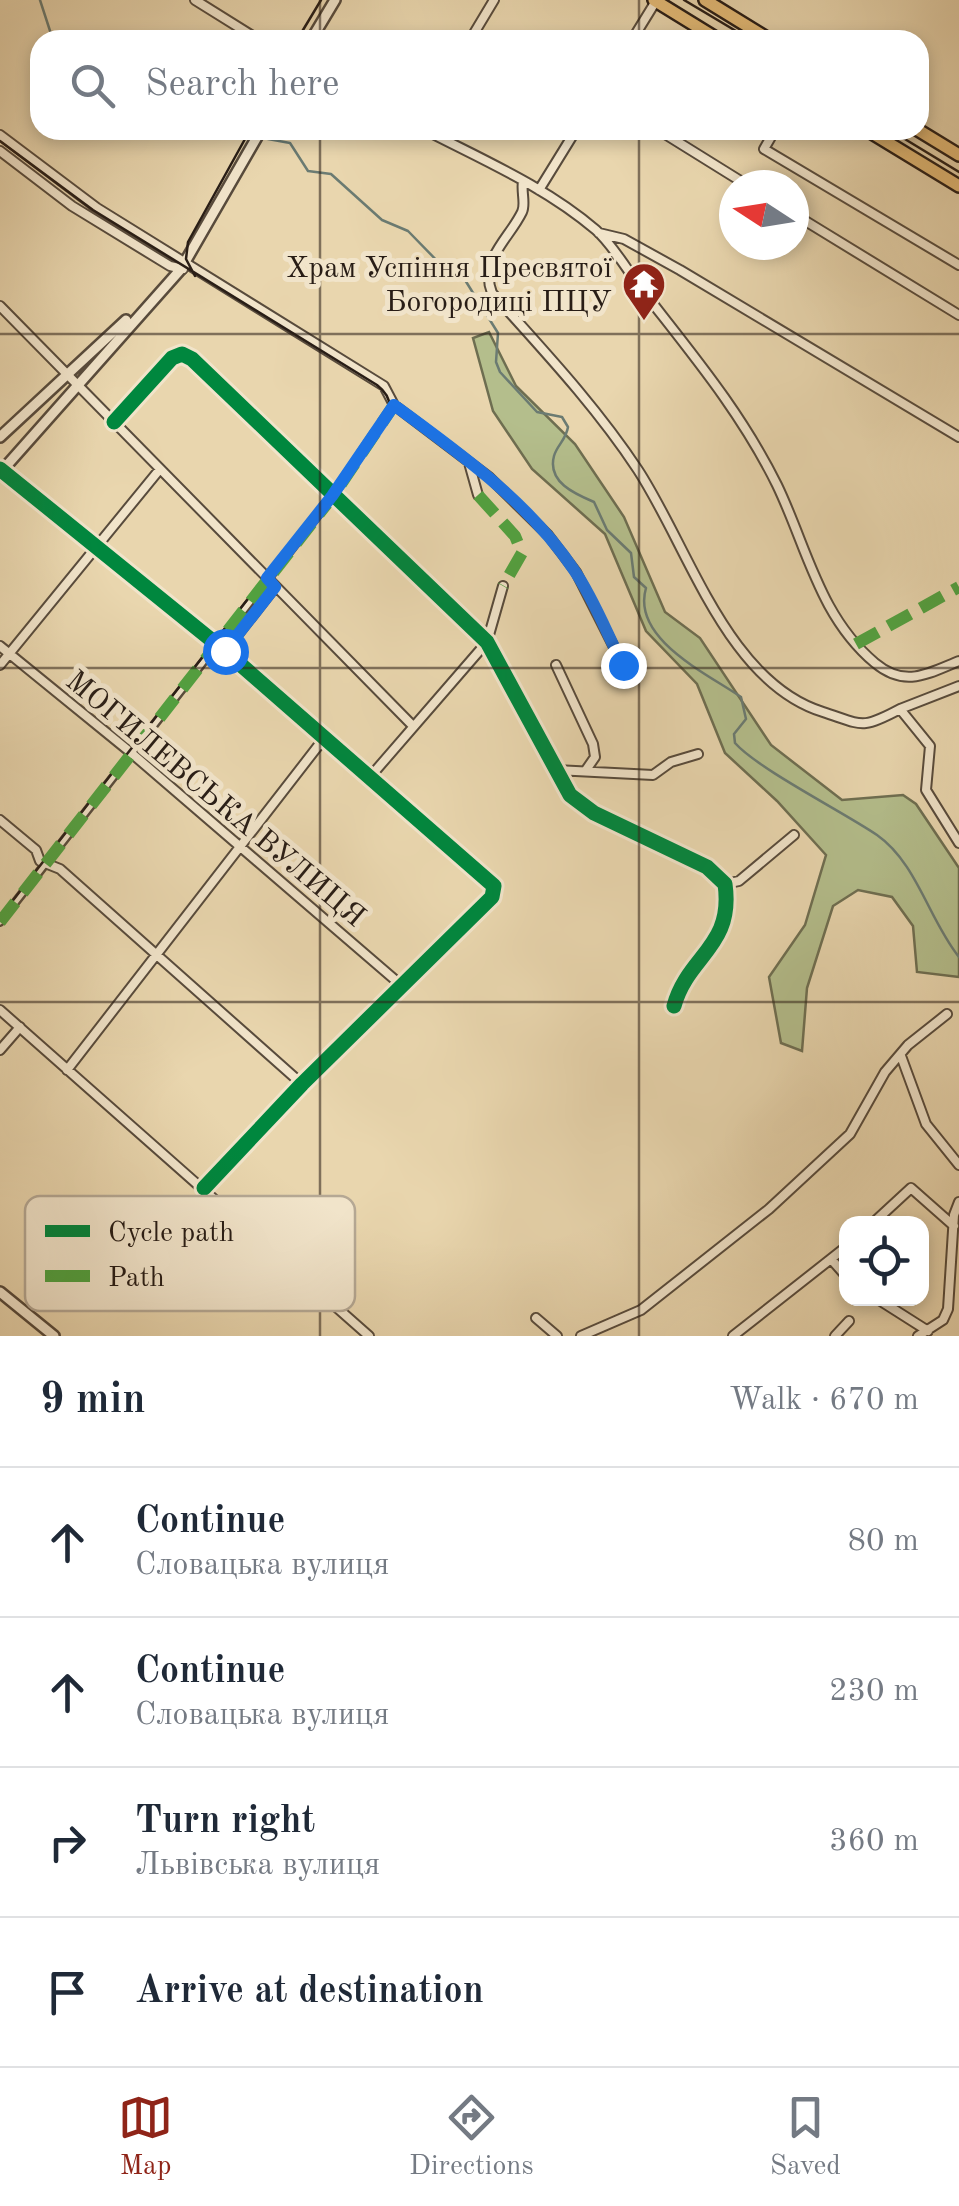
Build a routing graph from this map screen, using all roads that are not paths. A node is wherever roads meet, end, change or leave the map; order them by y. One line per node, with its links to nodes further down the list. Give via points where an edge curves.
1 (195, 0): 6 (street)
2 (335, 0): 7 (street)
3 (494, 0): 8 (street)
4 (704, 0): 11 (main road)
5 (655, 1): 9 (street); 10 (main road)
6 (243, 30)
7 (317, 30)
8 (476, 30)
9 (638, 30)
10 (703, 30)
11 (754, 30)
12 (0, 135): 28 (street)
13 (929, 137): 21 (main road)
14 (254, 140): 28 (street)
15 (444, 140): 23 (street)
16 (570, 140): 25 (street)
17 (675, 140): 22 (street)
18 (769, 140): 29 (street, via 764,149)
19 (883, 140): 24 (main road)
20 (0, 151): 28 (street, via 72,206)
21 (959, 155)
22 (723, 170)
23 (522, 181): 25 (street); 57 (street, via 525,208 492,258 492,293 588,400 638,471 742,651 783,696 855,726)
24 (959, 186)
25 (539, 190): 27 (street)
26 (809, 223): 31 (street)
27 (599, 232): 37 (street, via 680,270); 52 (street, via 740,417 798,530 825,602 856,644 902,678)
28 (185, 265): 32 (street); 33 (street); 34 (street, via 374,379)
29 (959, 265)
30 (0, 306): 32 (street)
31 (959, 314)
32 (67, 374): 33 (street); 36 (street)
33 (75, 383): 35 (street); 40 (street)
34 (394, 405): 38 (street); 42 (street)
35 (114, 422): 39 (street); 42 (street, via 182,354)
36 (0, 437)
37 (959, 437)
38 (470, 463): 41 (street); 53 (street, via 576,572)
39 (160, 469): 43 (street); 44 (street)
40 (0, 471): 43 (street)
41 (478, 495)
42 (332, 496): 44 (street); 47 (street)
43 (93, 549): 48 (street); 51 (street)
44 (267, 578): 46 (street); 48 (street)
45 (503, 586): 47 (street)
46 (275, 587): 50 (street); 58 (street)
47 (487, 642): 58 (street); 62 (street)
48 (216, 643): 50 (street); 60 (street)
49 (0, 646): 51 (street, МОГИЛЕВСЬКА ВУЛИЦЯ)
50 (225, 651): 59 (street)
51 (9, 653): 54 (street); 60 (street, МОГИЛЕВСЬКА ВУЛИЦЯ)
52 (959, 661)
53 (623, 665)
54 (0, 666)
55 (556, 666): 63 (street, via 593,744 595,757)
56 (959, 686): 57 (street)
57 (900, 709): 67 (street, via 930,746 926,790)
58 (414, 726): 64 (street)
59 (325, 737): 64 (street); 68 (street)
60 (131, 752): 68 (street, МОГИЛЕВСЬКА ВУЛИЦЯ); 69 (street)
61 (698, 754): 63 (street, via 653,775)
62 (556, 770): 63 (street); 70 (street, via 570,794 594,813 707,867)
63 (586, 770)
64 (370, 777): 73 (street, via 490,880 492,898)
65 (0, 820): 69 (street)
66 (794, 835): 70 (street, via 739,881)
67 (959, 842)
68 (240, 846): 72 (street); 73 (street, МОГИЛЕВСЬКА ВУЛИЦЯ)
69 (44, 864): 71 (street); 72 (street, via 60,869)
70 (726, 884): 74 (street, via 725,926)
71 (0, 922)
72 (157, 954): 80 (street); 81 (street)
73 (401, 985): 81 (street)
74 (674, 1006)
75 (0, 1010): 77 (street)
76 (948, 1014): 79 (street)
77 (20, 1027): 78 (street); 80 (street)
78 (0, 1050)
79 (901, 1056): 82 (street, via 926,1124); 102 (street, via 850,1134 768,1209 641,1310)
80 (67, 1070): 83 (street)
81 (302, 1084): 83 (street)
82 (959, 1166)
83 (204, 1188): 84 (street)
84 (213, 1196)
85 (959, 1202): 87 (street)
86 (881, 1216): 87 (street, via 911,1188)
87 (954, 1226): 97 (street, via 948,1309)
88 (839, 1254): 89 (street)
89 (832, 1260): 90 (street); 103 (street)
90 (839, 1268)
91 (0, 1292): 98 (street)
92 (889, 1306): 97 (street)
93 (341, 1311): 99 (street)
94 (536, 1318): 96 (street)
95 (849, 1321): 104 (street)
96 (548, 1328): 100 (street); 101 (street)
97 (928, 1330): 105 (street)
98 (54, 1336)
99 (369, 1336)
100 (540, 1336)
101 (557, 1336)
102 (580, 1336)
103 (732, 1336)
104 (835, 1336)
105 (918, 1336)

